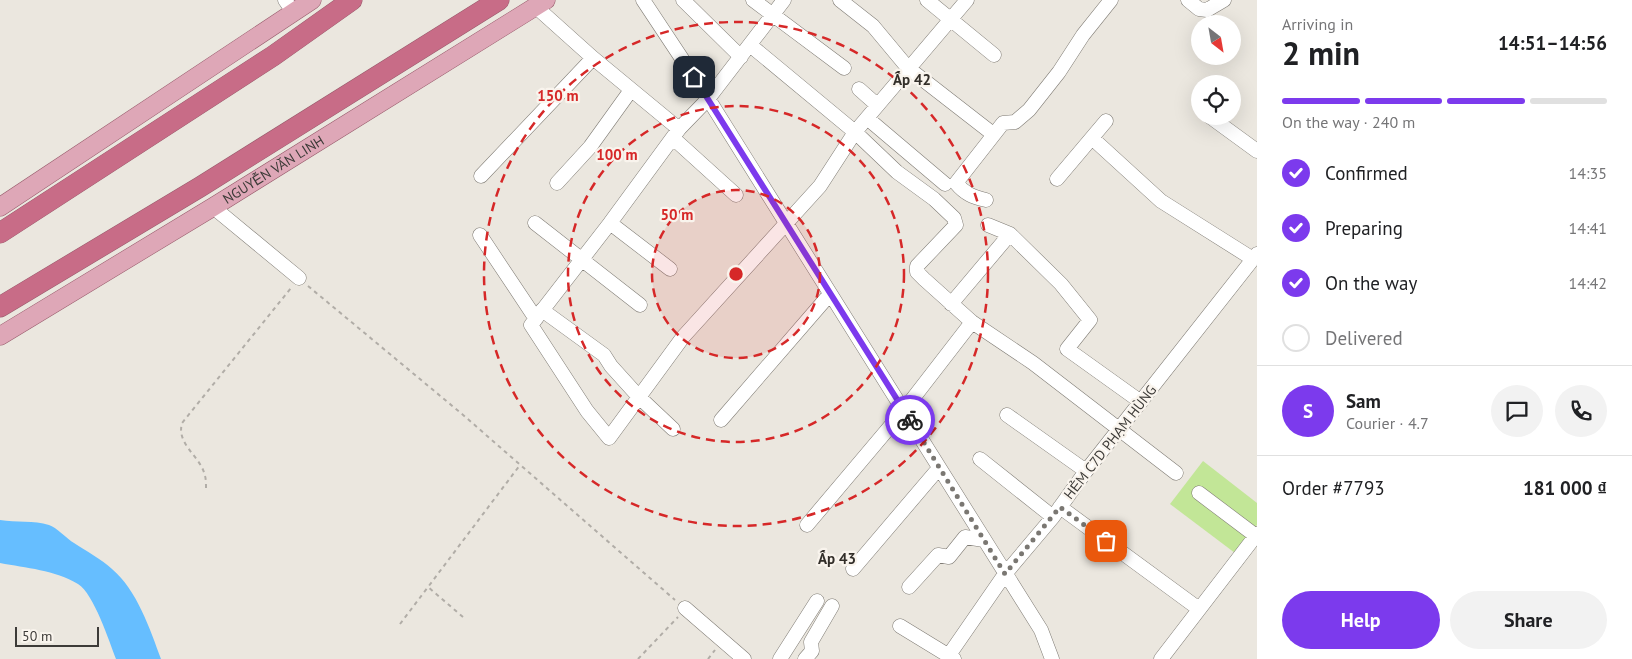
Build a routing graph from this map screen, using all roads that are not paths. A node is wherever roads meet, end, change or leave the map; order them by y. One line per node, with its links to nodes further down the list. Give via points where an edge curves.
1 (312, 0): 15 (main road)
2 (352, 0): 47 (highway, via 273,56)
3 (499, 0): 57 (highway, NGUYỄN VĂN LINH, via 208,182)
4 (643, 0): 25 (street)
5 (683, 0): 18 (street)
6 (753, 0): 16 (street)
7 (784, 0): 16 (street)
8 (840, 0): 22 (street, via 873,26)
9 (928, 0): 17 (street)
10 (967, 0): 17 (street)
11 (1188, 0): 12 (street, via 1199,9 1207,10)
12 (1224, 0)
13 (1109, 1): 32 (street, via 1029,110 1015,122 1003,123)
14 (540, 3): 20 (street); 42 (main road, NGUYỄN VĂN LINH)
15 (290, 7): 41 (main road)
16 (772, 15): 18 (street); 21 (street)
17 (950, 20): 19 (street); 22 (street)
18 (746, 51): 25 (street); 30 (street)
19 (994, 55)
20 (593, 58): 23 (street); 35 (street)
21 (844, 68)
22 (908, 68): 26 (street); 32 (street)
23 (631, 90): 31 (street); 37 (street, via 590,147)
24 (859, 90): 26 (street)
25 (708, 99): 31 (street); 45 (street)
26 (877, 105): 27 (street)
27 (867, 118): 30 (street); 38 (street)
28 (1106, 121): 33 (street)
29 (1221, 125): 34 (street)
30 (855, 132): 45 (street, via 820,186); 55 (street, via 897,172 954,218 956,225 917,266 924,279)
31 (676, 134): 39 (street); 44 (street)
32 (993, 134): 40 (street, via 956,184 974,198)
33 (1092, 138): 36 (street); 50 (street, via 1161,201)
34 (1257, 151)
35 (481, 176)
36 (1057, 179)
37 (557, 183)
38 (945, 184)
39 (736, 195)
40 (986, 200)
41 (0, 207)
42 (213, 207): 53 (street); 60 (main road, NGUYỄN VĂN LINH)
43 (535, 223): 51 (street)
44 (610, 223): 51 (street); 52 (street)
45 (786, 224): 54 (street); 61 (street, via 683,337)
46 (988, 225): 49 (street)
47 (0, 233)
48 (480, 234): 58 (street)
49 (1010, 234): 55 (street); 62 (street, via 1061,284 1090,320 1067,349)
50 (1255, 257): 62 (street, HẺM C7D PHẠM HÙNG)
51 (580, 259): 56 (street); 58 (street)
52 (670, 269)
53 (298, 278)
54 (830, 294): 63 (street); 65 (street)
55 (951, 304): 59 (street)
56 (640, 305)
57 (0, 307)
58 (536, 318): 61 (street, via 604,355); 61 (street, via 587,411 609,438)
59 (972, 322): 63 (street); 67 (street)
60 (0, 336)
61 (639, 397): 66 (street)
62 (1141, 402): 67 (street, HẺM C7D PHẠM HÙNG)
63 (904, 410): 69 (street); 74 (street)
64 (1006, 415): 70 (street)
65 (721, 420)
66 (673, 428)
67 (1120, 428): 70 (street, HẺM C7D PHẠM HÙNG); 71 (street)
68 (980, 459): 73 (street)
69 (939, 468): 76 (street); 77 (street)
70 (1086, 472): 73 (street, HẺM C7D PHẠM HÙNG)
71 (1176, 473)
72 (1199, 493): 75 (street)
73 (1056, 512): 78 (street, HẺM C7D PHẠM HÙNG); 83 (street)
74 (807, 525)
75 (1256, 535): 83 (street)
76 (984, 540): 78 (street); 79 (street, via 965,537 949,557 938,554)
77 (853, 569)
78 (1005, 574): 85 (street, HẺM C7D PHẠM HÙNG); 89 (street, via 1041,630)
79 (908, 588)
80 (817, 601): 87 (street)
81 (832, 606): 88 (street, via 810,642 812,651)
82 (685, 608): 86 (street)
83 (1199, 610): 90 (street)
84 (900, 626): 85 (street)
85 (952, 657)
86 (744, 659)
87 (780, 659)
88 (806, 659)
89 (1052, 659)
90 (1161, 659)

